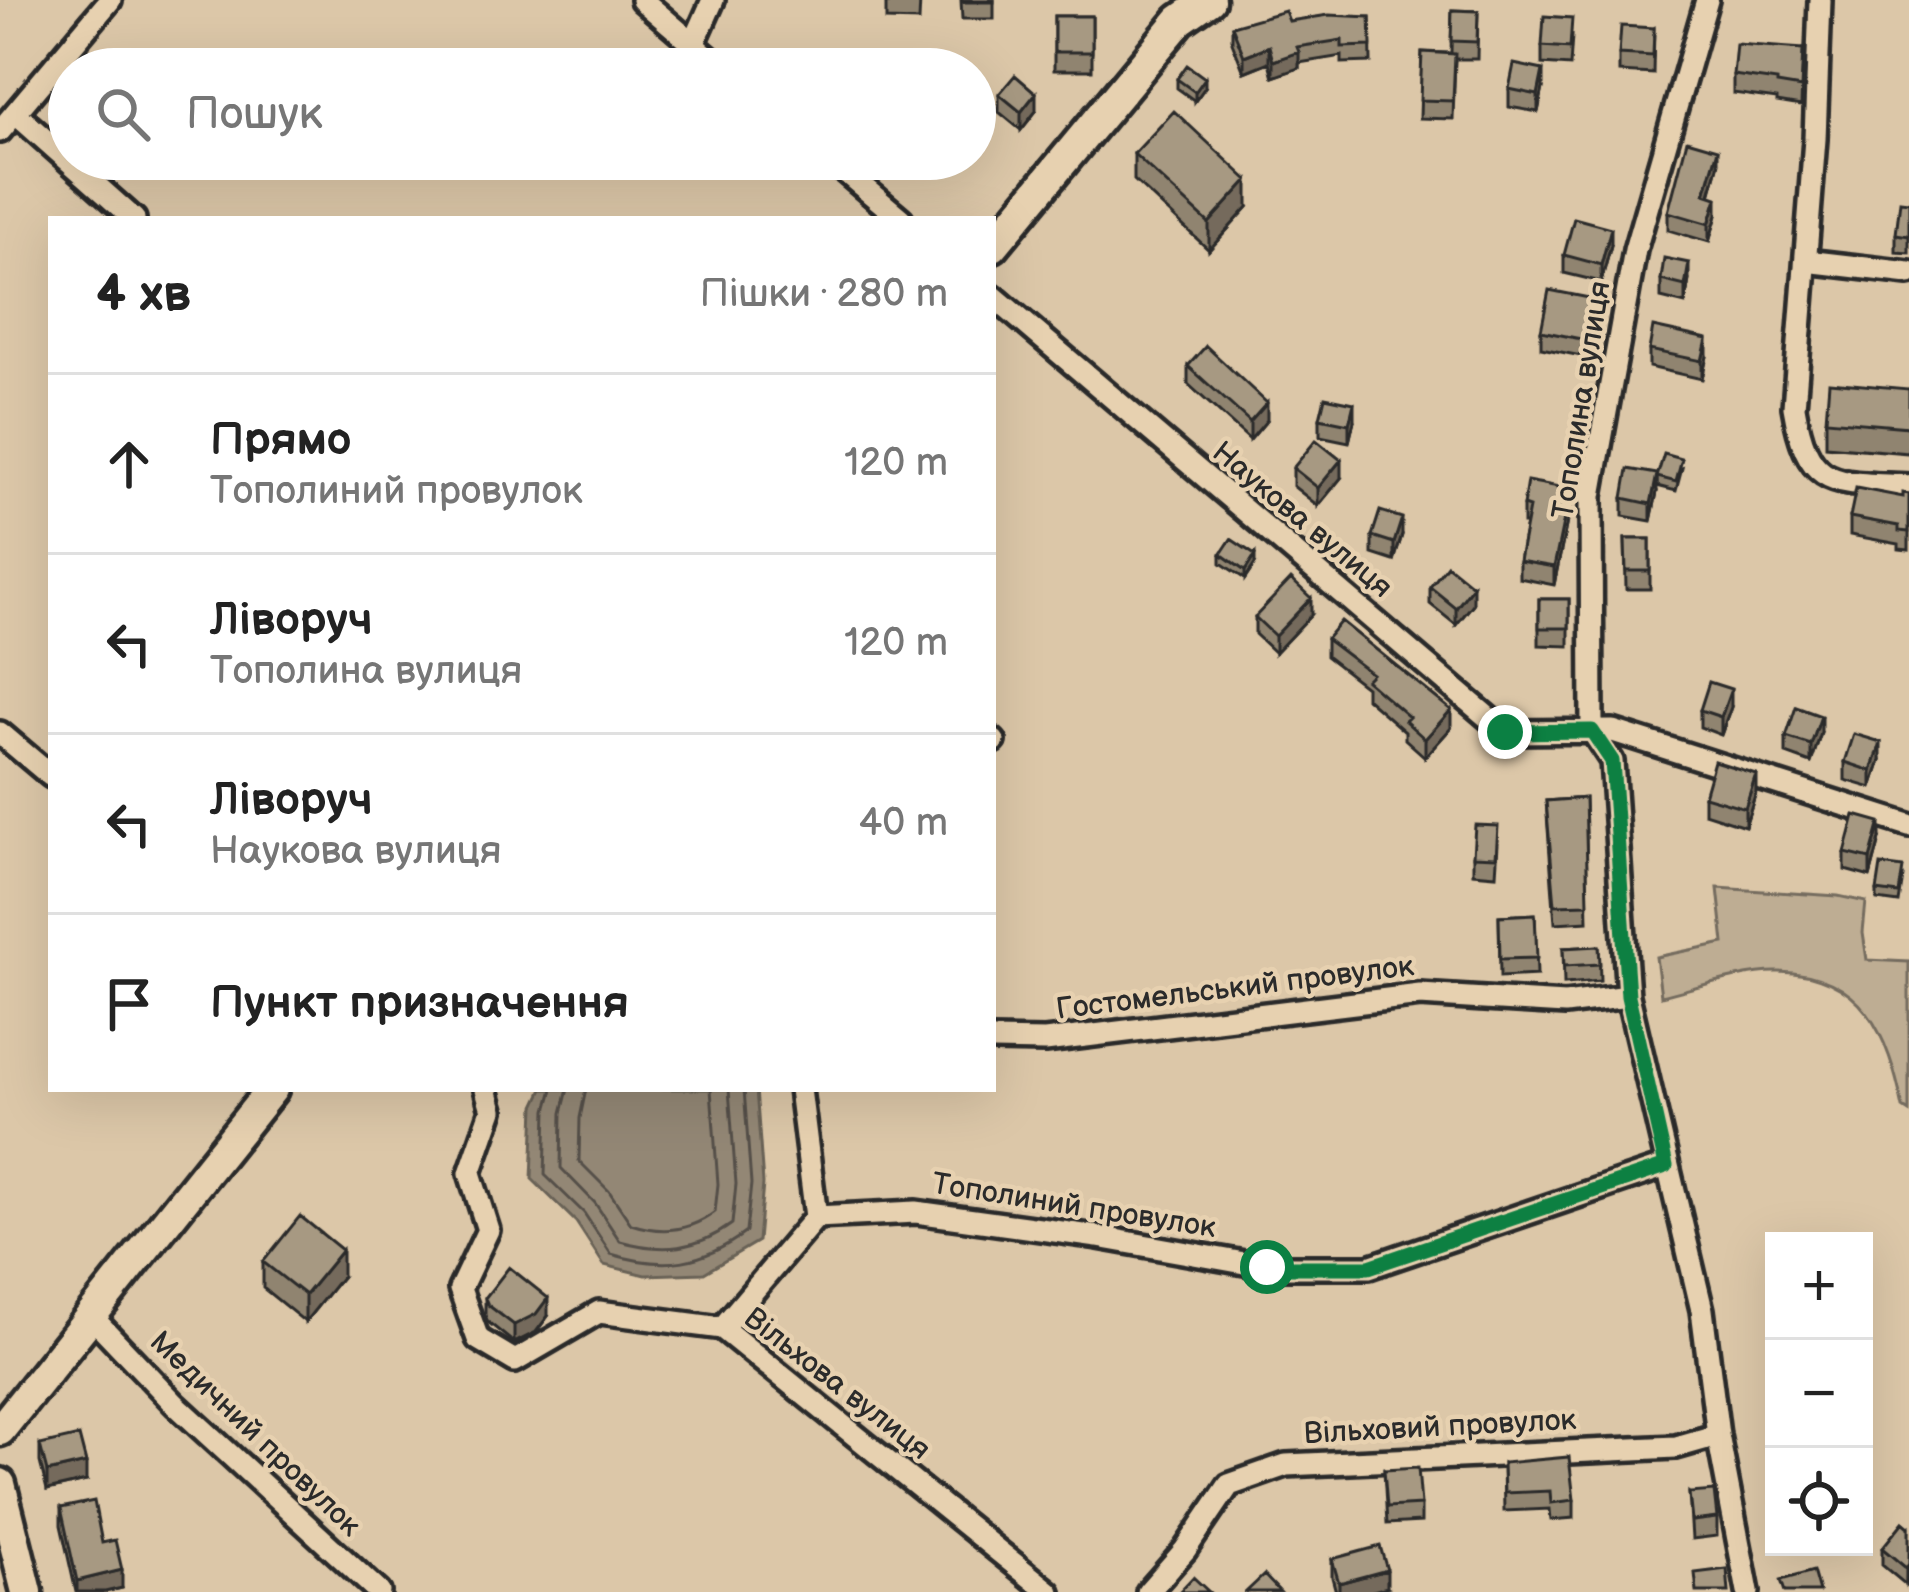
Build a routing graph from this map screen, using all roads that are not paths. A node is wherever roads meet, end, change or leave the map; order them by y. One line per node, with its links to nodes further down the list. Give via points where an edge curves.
1 (110, 0): 8 (street)
2 (642, 0): 7 (street)
3 (713, 0): 7 (street)
4 (1209, 0): 18 (street, via 1180,20)
5 (1707, 0): 23 (street, Тополина вулиця, via 1635,250 1591,496)
6 (1820, 0): 19 (street)
7 (693, 45): 9 (street)
8 (69, 48)
9 (697, 48)
10 (48, 73): 11 (street)
11 (15, 112): 12 (street); 13 (street)
12 (0, 130)
13 (48, 142)
14 (91, 180): 16 (street)
15 (855, 180): 17 (street)
16 (131, 216)
17 (897, 216)
18 (996, 242)
19 (1806, 261): 20 (street); 22 (street, via 1794,407 1801,447 1818,471 1841,482)
20 (1909, 273)
21 (996, 299): 23 (street, Наукова вулиця, via 1505,732)
22 (1909, 486)
23 (1592, 731): 26 (street, Наукова вулиця); 27 (street, Тополина вулиця, via 1612,761)
24 (0, 733): 25 (street)
25 (48, 773)
26 (1909, 825)
27 (1628, 996): 28 (street, Гостомельський провулок, via 1564,1004 1420,995 1045,1041); 32 (street, Тополина вулиця)
28 (996, 1040)
29 (270, 1092): 34 (street)
30 (487, 1092): 35 (street, Вільхова вулиця, via 492,1110 470,1173 488,1230 460,1289 478,1339 515,1361 599,1312)
31 (800, 1092): 33 (street)
32 (1666, 1166): 33 (street, Тополиний провулок, via 1369,1267 1267,1267 916,1212); 37 (street, Тополина вулиця, via 1702,1310)
33 (816, 1216): 35 (street)
34 (92, 1318): 36 (street); 40 (street, Медичний провулок)
35 (722, 1328): 41 (street, Вільхова вулиця)
36 (0, 1430)
37 (1718, 1435): 42 (street, Вільховий провулок, via 1676,1447 1286,1466 1228,1486); 43 (street, Тополина вулиця)
38 (0, 1484): 39 (street)
39 (27, 1592)
40 (379, 1592)
41 (1049, 1592)
42 (1148, 1592)
43 (1748, 1592)

